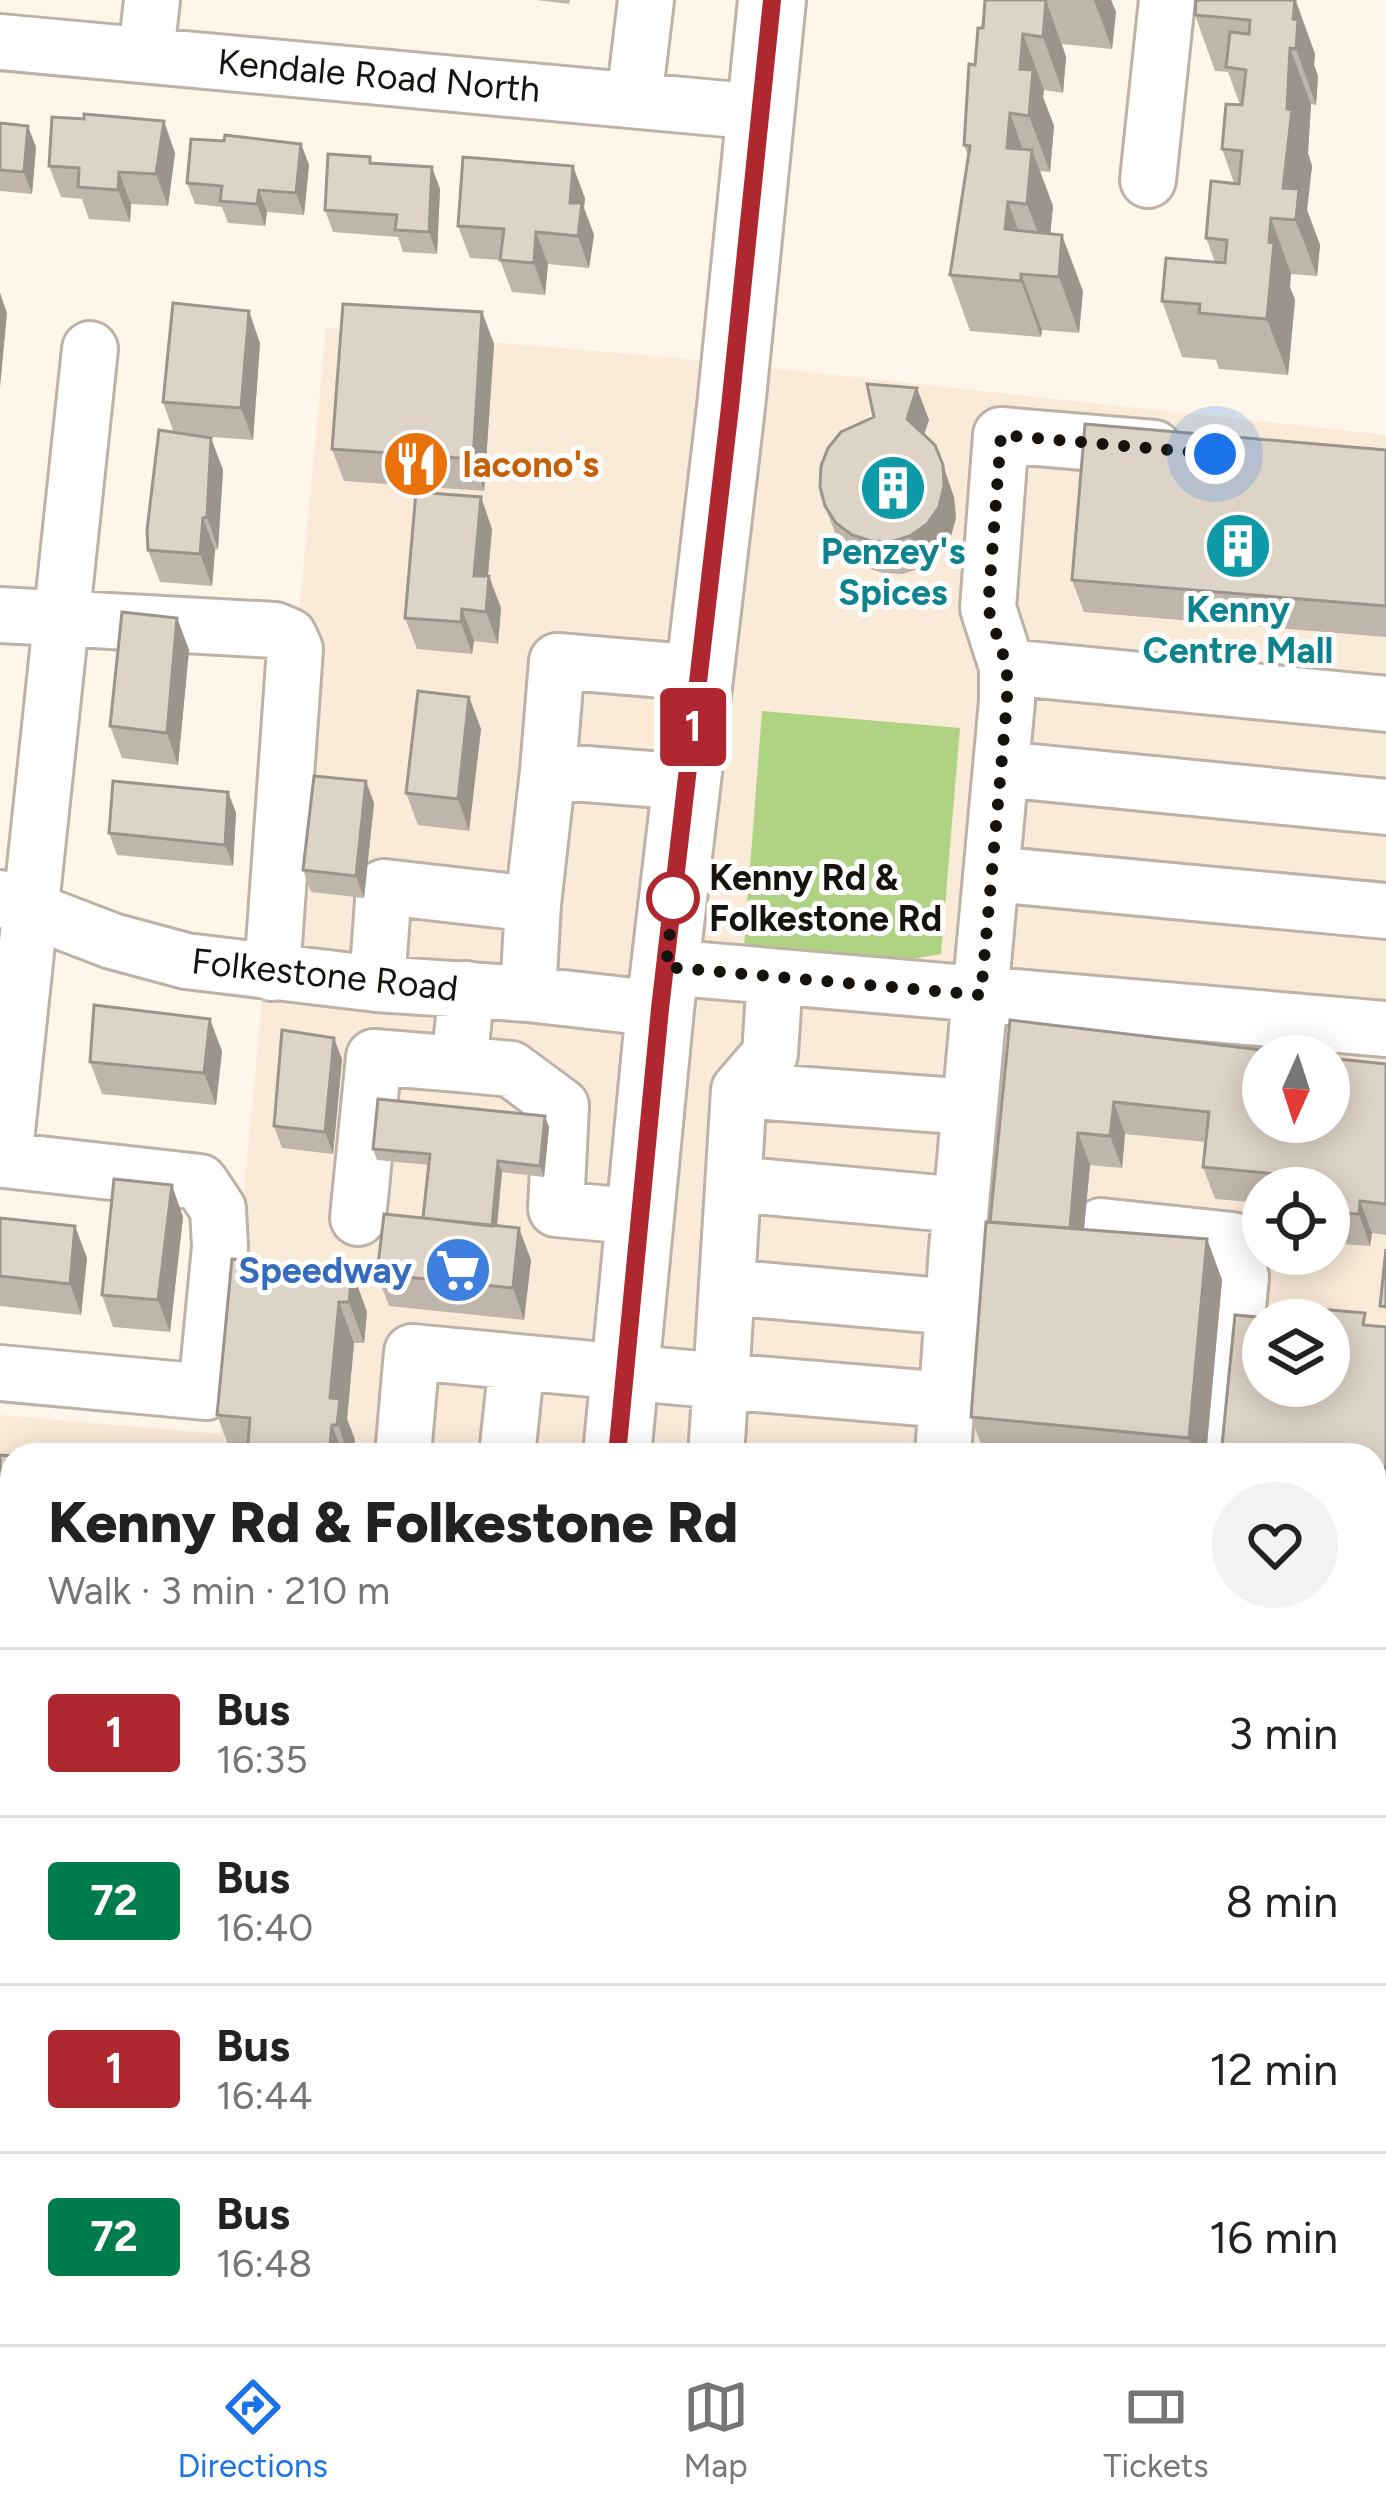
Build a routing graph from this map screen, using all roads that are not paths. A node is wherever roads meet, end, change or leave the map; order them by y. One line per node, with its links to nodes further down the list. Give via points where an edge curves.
1 (152, 0): 6 (street)
2 (646, 0): 7 (street)
3 (772, 0): 8 (main road)
4 (1167, 0): 9 (street)
5 (0, 41): 6 (street, Kendale Road North)
6 (146, 54): 7 (street, Kendale Road North)
7 (634, 100): 8 (street, Kendale Road North)
8 (759, 112): 15 (main road)
9 (1148, 180)
10 (90, 349): 13 (street)
11 (1205, 453): 14 (street, via 1001,435 988,608)
12 (0, 615): 13 (street)
13 (62, 619): 22 (street); 25 (street, via 289,636 295,649)
14 (1007, 667): 16 (street); 17 (street)
15 (700, 673): 18 (street, via 556,661); 19 (main road)
16 (1386, 704)
17 (1001, 769): 20 (street); 21 (street)
18 (548, 770): 19 (street); 23 (street)
19 (687, 782): 29 (main road)
20 (1386, 807)
21 (992, 874): 24 (street); 31 (street)
22 (15, 904): 25 (street, Folkestone Road, via 160,956); 44 (street, via 4,1160 200,1182 218,1209 220,1246 206,1392)
23 (533, 904): 27 (street, via 384,887); 30 (street)
24 (1386, 911)
25 (272, 973): 27 (street, Folkestone Road)
26 (775, 977): 29 (street, Folkestone Road); 31 (street, Folkestone Road); 34 (street, via 770,1054)
27 (377, 984): 28 (street, Folkestone Road)
28 (467, 988): 30 (street, Folkestone Road); 33 (street)
29 (663, 988): 30 (street, Folkestone Road); 38 (main road)
30 (528, 994)
31 (981, 995): 32 (street, Folkestone Road); 35 (street)
32 (1386, 1029)
33 (459, 1064): 38 (street, via 511,1069 561,1106 556,1209); 39 (street, via 374,1057)
34 (740, 1090): 35 (street); 36 (street)
35 (970, 1107): 37 (street)
36 (734, 1184): 37 (street); 41 (street)
37 (961, 1205): 42 (street)
38 (641, 1217): 45 (main road)
39 (358, 1218)
40 (1101, 1226): 53 (street, via 1232,1240 1241,1277)
41 (727, 1287): 42 (street); 46 (street)
42 (953, 1307): 47 (street)
43 (518, 1362): 45 (street); 48 (street, via 412,1352); 49 (street)
44 (0, 1373)
45 (625, 1373): 46 (street); 50 (main road)
46 (721, 1382): 47 (street); 51 (street)
47 (946, 1400): 52 (street)
48 (404, 1443)
49 (508, 1443)
50 (618, 1443)
51 (717, 1443)
52 (944, 1443)
53 (1225, 1443)

